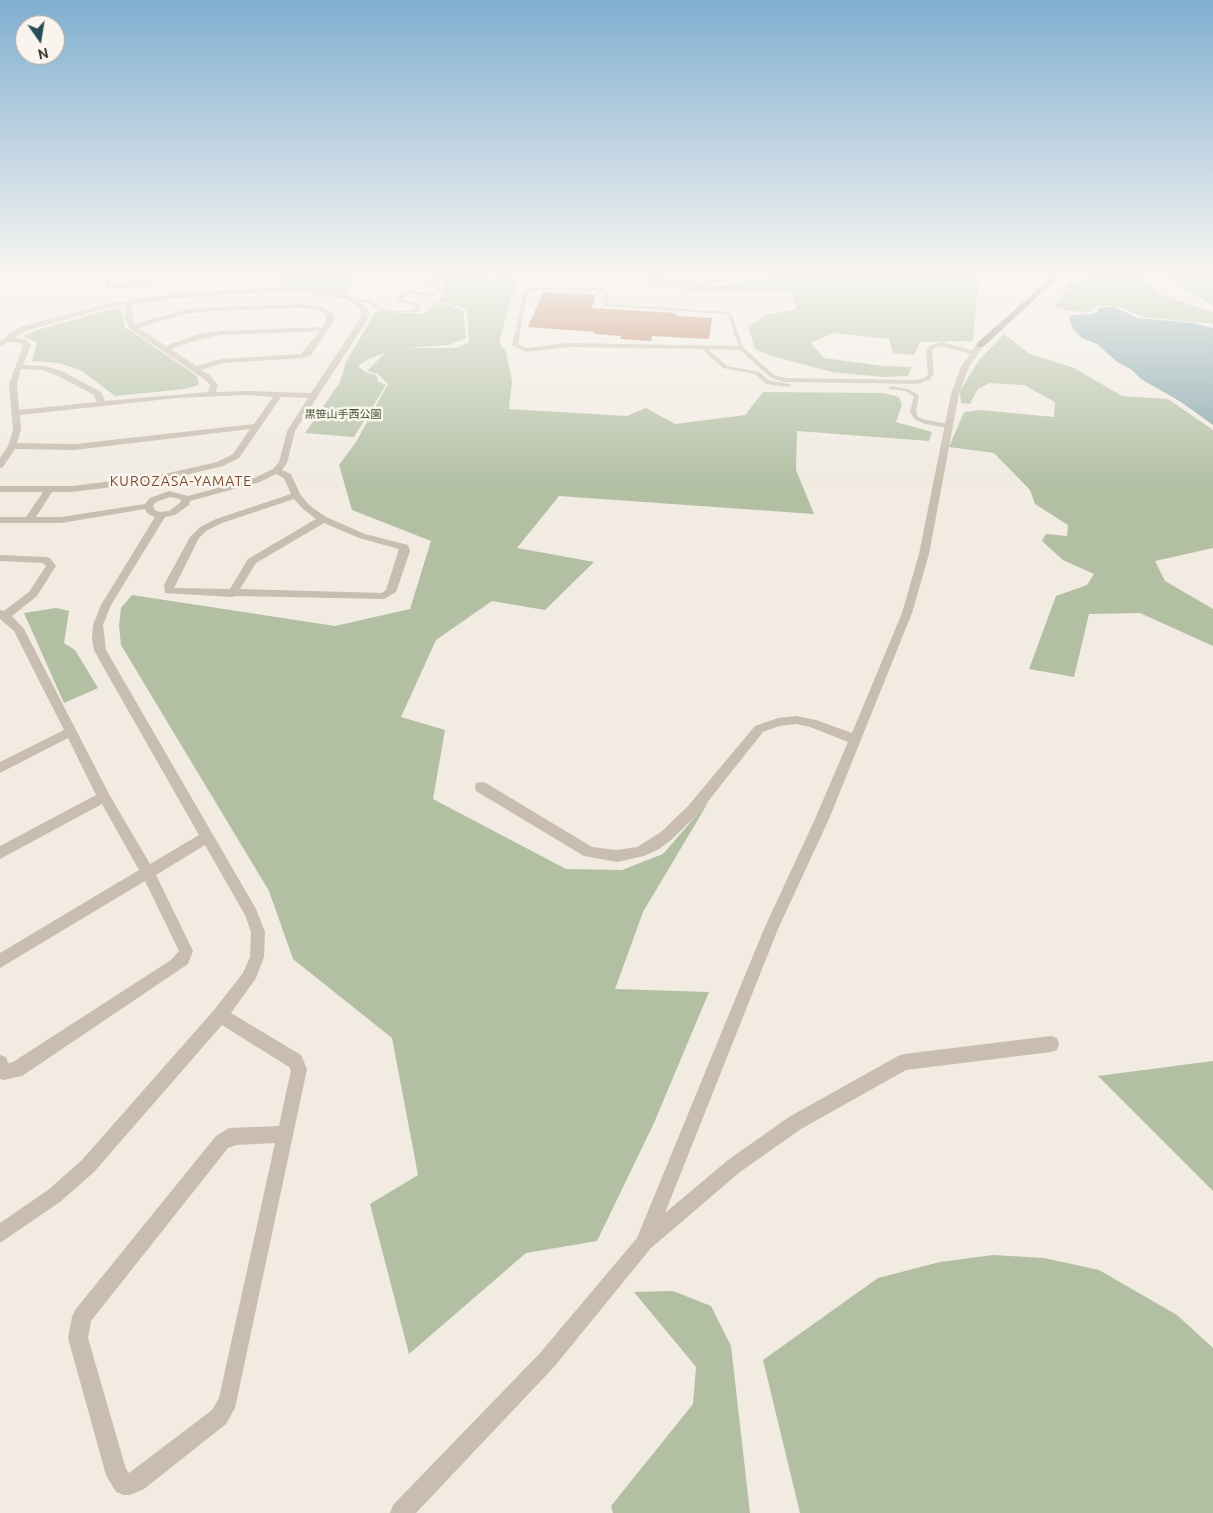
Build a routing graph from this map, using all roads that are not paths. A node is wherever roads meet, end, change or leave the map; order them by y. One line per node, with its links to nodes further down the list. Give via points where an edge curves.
1 (27, 346): 16 (street)
2 (160, 346): 14 (street)
3 (175, 346): 14 (street)
4 (313, 346): 17 (street, via 303,356 222,361)
5 (346, 346): 20 (street)
6 (516, 346): 7 (lane, via 526,350)
7 (564, 346)
8 (610, 346): 12 (lane)
9 (936, 346): 13 (lane, via 929,349 931,374 917,382 790,381 772,376)
10 (953, 346): 15 (lane)
11 (981, 346): 15 (street)
12 (703, 347): 13 (lane); 24 (lane, via 725,367 754,372 772,384 906,390 916,396 913,411 916,418)
13 (741, 348)
14 (165, 349): 17 (street)
15 (977, 349): 24 (street, via 965,367 955,394)
16 (18, 367): 21 (street, via 44,368 59,373 98,394); 22 (street, via 13,384)
17 (196, 369): 18 (street, via 214,384)
18 (212, 394): 19 (street); 21 (street, via 162,396)
19 (279, 394): 20 (street); 23 (street)
20 (313, 396): 27 (street, via 291,431 283,463)
21 (102, 404): 22 (street)
22 (16, 413): 25 (street)
23 (256, 426): 25 (street, via 75,447); 29 (street, via 236,456 220,464 160,478)
24 (949, 426): 41 (street, via 924,554 898,638)
25 (12, 446): 26 (street)
26 (0, 465)
27 (276, 470): 30 (street, via 288,476); 31 (street, via 257,480)
28 (0, 489): 29 (street)
29 (50, 490): 36 (street)
30 (296, 495): 34 (street); 38 (street, via 203,529 195,537 168,588 171,592)
31 (186, 499): 32 (street, via 169,494 153,500); 33 (street, via 178,510)
32 (148, 506): 33 (street, via 151,512); 36 (street, via 60,520)
33 (161, 515): 45 (street, via 106,605 98,625 98,640 107,663)
34 (323, 519): 38 (street, via 252,561); 38 (street, via 362,536 404,547 389,594)
35 (0, 520): 36 (street)
36 (29, 520)
37 (0, 558): 39 (street, via 46,560 50,566 33,594)
38 (232, 594)
39 (3, 615): 40 (street, via 19,629)
40 (72, 730): 42 (street); 44 (street)
41 (856, 740): 43 (street, via 796,720 759,729 679,824 654,846 617,856 590,852 574,844); 54 (street, via 771,929)
42 (0, 768)
43 (481, 787)
44 (104, 796): 46 (street); 47 (street)
45 (207, 837): 47 (street); 49 (street, via 251,913 259,939 257,957 248,978)
46 (0, 853)
47 (148, 872): 48 (street); 51 (street, via 184,946 183,959 16,1070 4,1072)
48 (0, 960)
49 (220, 1015): 52 (street, via 295,1061 298,1066); 53 (street, via 77,1177)
50 (1051, 1044): 54 (street, via 904,1062 795,1123 734,1166)
51 (0, 1063)
52 (284, 1134): 52 (street, via 228,1401 219,1417 136,1481 124,1484 117,1475 78,1338 82,1316 222,1142 236,1136)
53 (0, 1234)
54 (644, 1244): 55 (street, via 547,1360)
55 (401, 1513)

